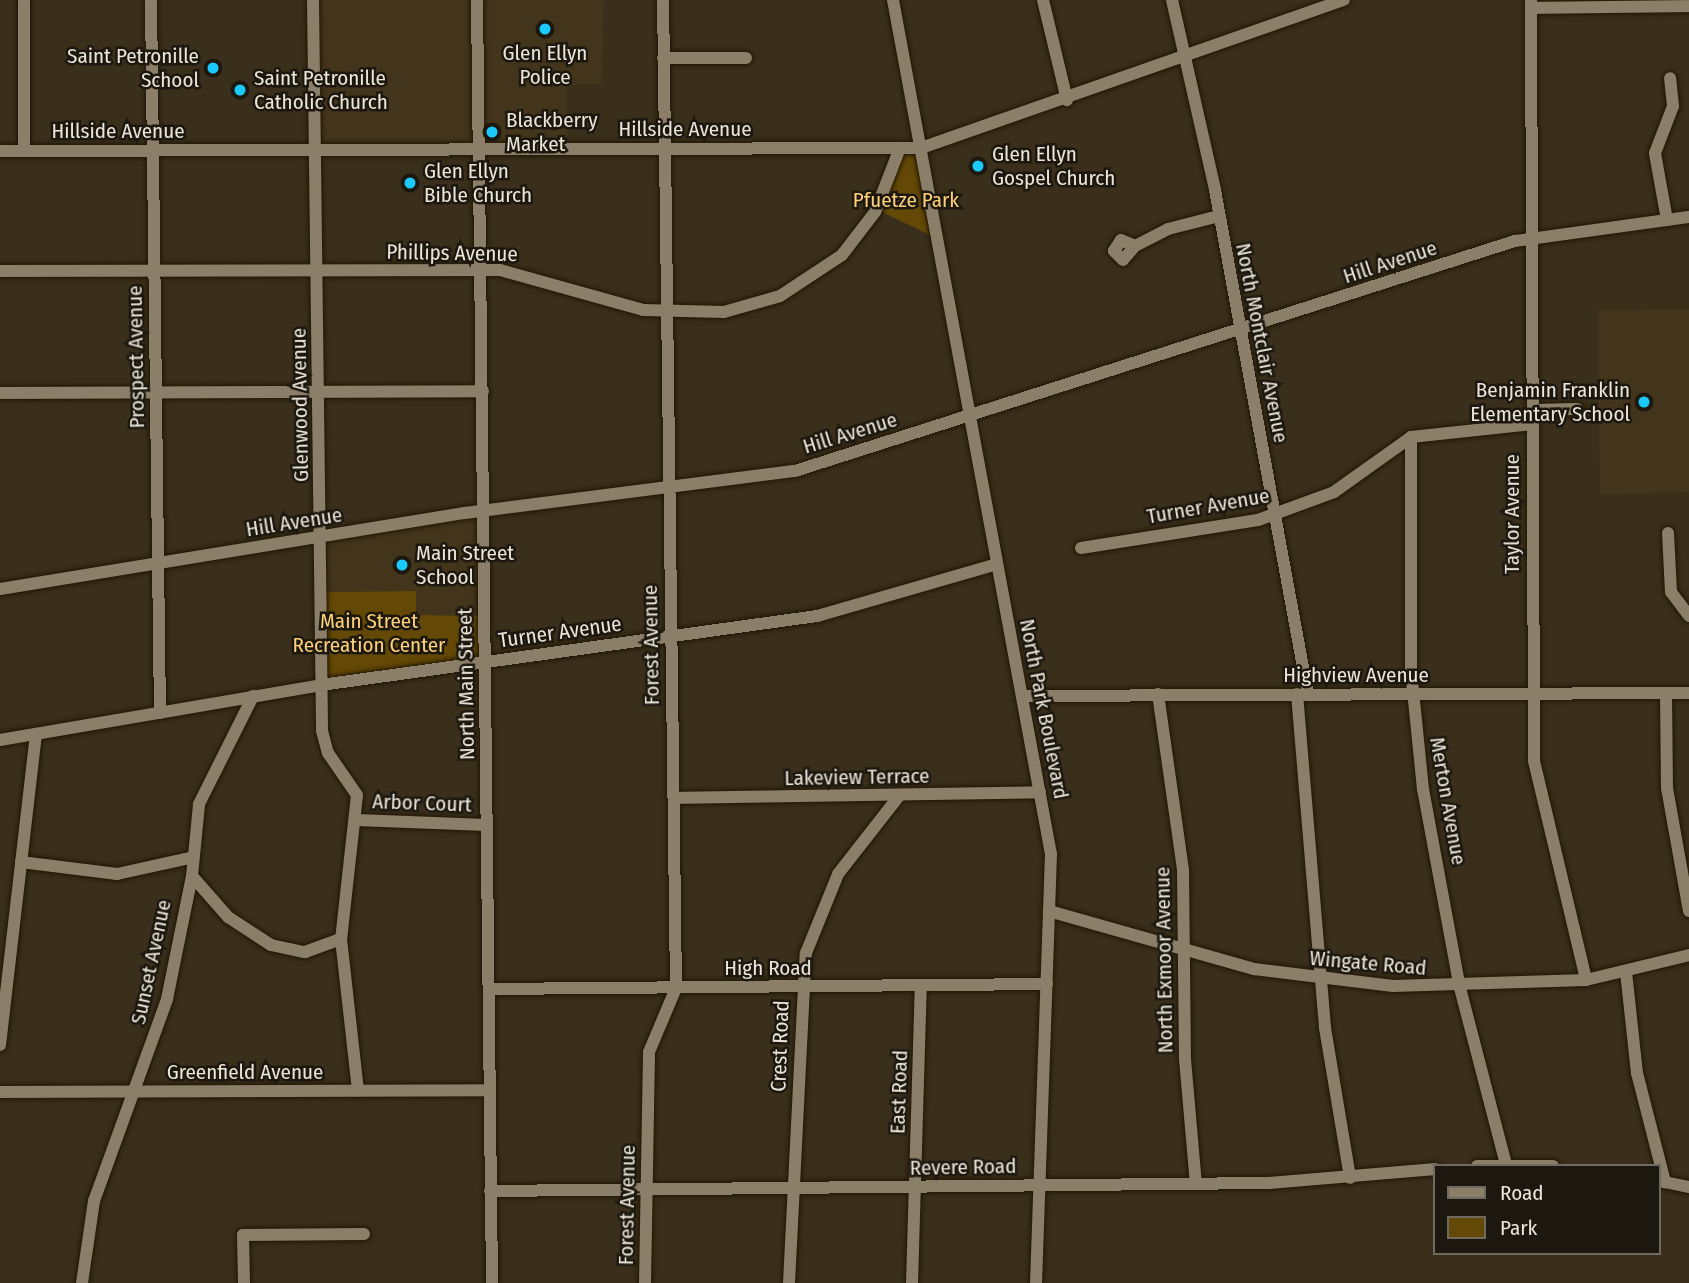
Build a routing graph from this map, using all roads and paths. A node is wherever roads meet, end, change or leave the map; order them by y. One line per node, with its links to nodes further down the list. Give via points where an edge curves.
1 (24, 0): 23 (street)
2 (151, 0): 24 (street, Prospect Avenue)
3 (313, 0): 21 (street, Glenwood Avenue)
4 (477, 0): 22 (street, North Main Street)
5 (663, 0): 14 (street, Forest Avenue)
6 (892, 0): 20 (street, North Park Boulevard)
7 (1043, 0): 17 (street)
8 (1172, 0): 13 (street, North Montclair Avenue)
9 (1344, 0): 13 (street, Hillside Avenue)
10 (1658, 3): 11 (street); 12 (street)
11 (1531, 4): 29 (street, Taylor Avenue)
12 (1689, 6)
13 (1185, 57): 17 (street, Hillside Avenue); 26 (street, North Montclair Avenue)
14 (663, 58): 15 (street); 18 (street, Forest Avenue)
15 (746, 58)
16 (1670, 79): 28 (street, via 1673,106 1655,153)
17 (1067, 100): 20 (street, Hillside Avenue)
18 (664, 148): 19 (street, Hillside Avenue); 22 (street, Hillside Avenue); 35 (street, Forest Avenue)
19 (900, 148): 20 (street, Hillside Avenue); 35 (street, Phillips Avenue, via 868,222 817,275 743,308)
20 (921, 148): 43 (street, North Park Boulevard)
21 (314, 149): 22 (street, Hillside Avenue); 24 (street, Hillside Avenue); 31 (street, Glenwood Avenue)
22 (478, 149): 32 (street, North Main Street)
23 (24, 150): 24 (street, Hillside Avenue); 25 (street, Hillside Avenue)
24 (152, 150): 34 (street, Prospect Avenue)
25 (0, 151)
26 (1219, 216): 30 (street); 36 (street, North Montclair Avenue)
27 (1689, 217): 28 (street, Hill Avenue)
28 (1667, 220): 29 (street, Hill Avenue)
29 (1532, 238): 36 (street, Hill Avenue); 42 (street, Taylor Avenue)
30 (1135, 246)
31 (317, 270): 32 (street, Phillips Avenue); 34 (street, Phillips Avenue); 39 (street, Glenwood Avenue)
32 (481, 270): 35 (street, Phillips Avenue, via 539,276 616,304); 37 (street, North Main Street)
33 (0, 271): 34 (street, Phillips Avenue)
34 (154, 271): 38 (street, Prospect Avenue)
35 (667, 314): 46 (street, Forest Avenue)
36 (1240, 331): 43 (street, Hill Avenue); 48 (street, North Montclair Avenue)
37 (483, 391): 39 (street); 47 (street, North Main Street)
38 (156, 392): 39 (street); 40 (street); 52 (street, Prospect Avenue)
39 (319, 392): 50 (street, Glenwood Avenue)
40 (0, 393)
41 (1577, 409): 42 (street)
42 (1532, 411): 44 (street, Taylor Avenue)
43 (970, 416): 46 (street, Hill Avenue, via 795,471); 53 (street, North Park Boulevard)
44 (1532, 424): 45 (street, Turner Avenue); 62 (street, Taylor Avenue)
45 (1411, 437): 48 (street, Turner Avenue, via 1334,492); 59 (street, Merton Avenue)
46 (670, 488): 47 (street, Hill Avenue); 56 (street, Forest Avenue)
47 (484, 512): 50 (street, Hill Avenue); 57 (street, North Main Street)
48 (1274, 514): 51 (street, Turner Avenue); 61 (street, North Montclair Avenue)
49 (1668, 533): 55 (street, via 1671,592)
50 (321, 537): 52 (street, Hill Avenue); 58 (street, Glenwood Avenue)
51 (1081, 548)
52 (158, 563): 54 (street, Hill Avenue); 67 (street, Prospect Avenue)
53 (997, 564): 56 (street, Turner Avenue, via 817,616); 66 (street, North Park Boulevard)
54 (0, 589)
55 (1689, 616)
56 (669, 636): 57 (street, Turner Avenue); 72 (street, Forest Avenue)
57 (484, 661): 58 (street, Turner Avenue); 74 (street, North Main Street)
58 (321, 685): 65 (street, Turner Avenue); 73 (street, Glenwood Avenue, via 324,744 352,780)
59 (1412, 693): 61 (street, Highview Avenue); 62 (street, Highview Avenue); 90 (street, Merton Avenue)
60 (1158, 694): 61 (street, Highview Avenue); 66 (street, Highview Avenue); 81 (street, North Exmoor Avenue, via 1184,870)
61 (1302, 694): 85 (street, North Montclair Avenue)
62 (1531, 694): 63 (street, Highview Avenue); 84 (street, Taylor Avenue, via 1537,789)
63 (1666, 694): 64 (street, Highview Avenue); 79 (street, via 1667,788)
64 (1689, 694)
65 (253, 696): 67 (street, Turner Avenue); 75 (street, Sunset Avenue, via 208,777)
66 (1022, 696): 70 (street, North Park Boulevard)
67 (160, 713): 68 (street, Turner Avenue)
68 (36, 734): 69 (street, Turner Avenue); 76 (street)
69 (0, 740)
70 (1040, 792): 71 (street, Lakeview Terrace); 78 (street, North Park Boulevard, via 1051,854)
71 (900, 796): 72 (street, Lakeview Terrace); 87 (street, Crest Road, via 826,895)
72 (674, 798): 89 (street, Forest Avenue)
73 (356, 820): 74 (street, Arbor Court); 80 (street, Glenwood Avenue)
74 (487, 825): 91 (street, North Main Street)
75 (190, 858): 76 (street, via 117,874); 77 (street, Sunset Avenue)
76 (21, 862): 92 (street)
77 (192, 876): 80 (street, via 228,917 271,945 305,952); 96 (street, Sunset Avenue, via 167,999)
78 (1049, 911): 81 (street, Wingate Road); 86 (street, North Park Boulevard)
79 (1689, 911)
80 (341, 939): 93 (street, Glenwood Avenue)
81 (1185, 952): 85 (street, Wingate Road); 103 (street, North Exmoor Avenue, via 1185,1059)
82 (1689, 955): 83 (street, Wingate Road)
83 (1626, 972): 84 (street, Wingate Road); 98 (street, via 1637,1073)
84 (1586, 980): 90 (street, Wingate Road)
85 (1321, 981): 90 (street, Wingate Road); 100 (street, North Montclair Avenue)
86 (1047, 984): 88 (street, High Road); 102 (street, North Park Boulevard)
87 (802, 987): 88 (street, High Road); 89 (street, High Road); 107 (street, Crest Road)
88 (921, 987): 105 (street, East Road)
89 (676, 988): 91 (street, High Road); 106 (street, Forest Avenue, via 649,1052)
90 (1460, 988): 97 (street, Merton Avenue)
91 (489, 989): 94 (street, North Main Street)
92 (0, 1045)
93 (358, 1090): 94 (street, Greenfield Avenue); 96 (street, Greenfield Avenue)
94 (490, 1090): 108 (street, North Main Street)
95 (0, 1092): 96 (street, Greenfield Avenue)
96 (134, 1092): 110 (street, Sunset Avenue, via 94,1201)
97 (1506, 1164)
98 (1658, 1164)
99 (1434, 1169): 100 (street, Revere Road)
100 (1350, 1178): 103 (street, Revere Road)
101 (1662, 1182): 104 (street)
102 (1040, 1184): 103 (street, Revere Road); 105 (street, Revere Road); 116 (street, North Park Boulevard)
103 (1196, 1184)
104 (1689, 1187)
105 (915, 1188): 107 (street, Revere Road); 115 (street, East Road)
106 (647, 1189): 107 (street, Revere Road); 108 (street, Revere Road); 113 (street, Forest Avenue)
107 (793, 1189): 114 (street, Crest Road)
108 (490, 1191): 112 (street, North Main Street)
109 (364, 1234): 111 (street, via 243,1235)
110 (82, 1283)
111 (244, 1283)
112 (492, 1283)
113 (645, 1283)
114 (789, 1283)
115 (912, 1283)
116 (1036, 1283)

